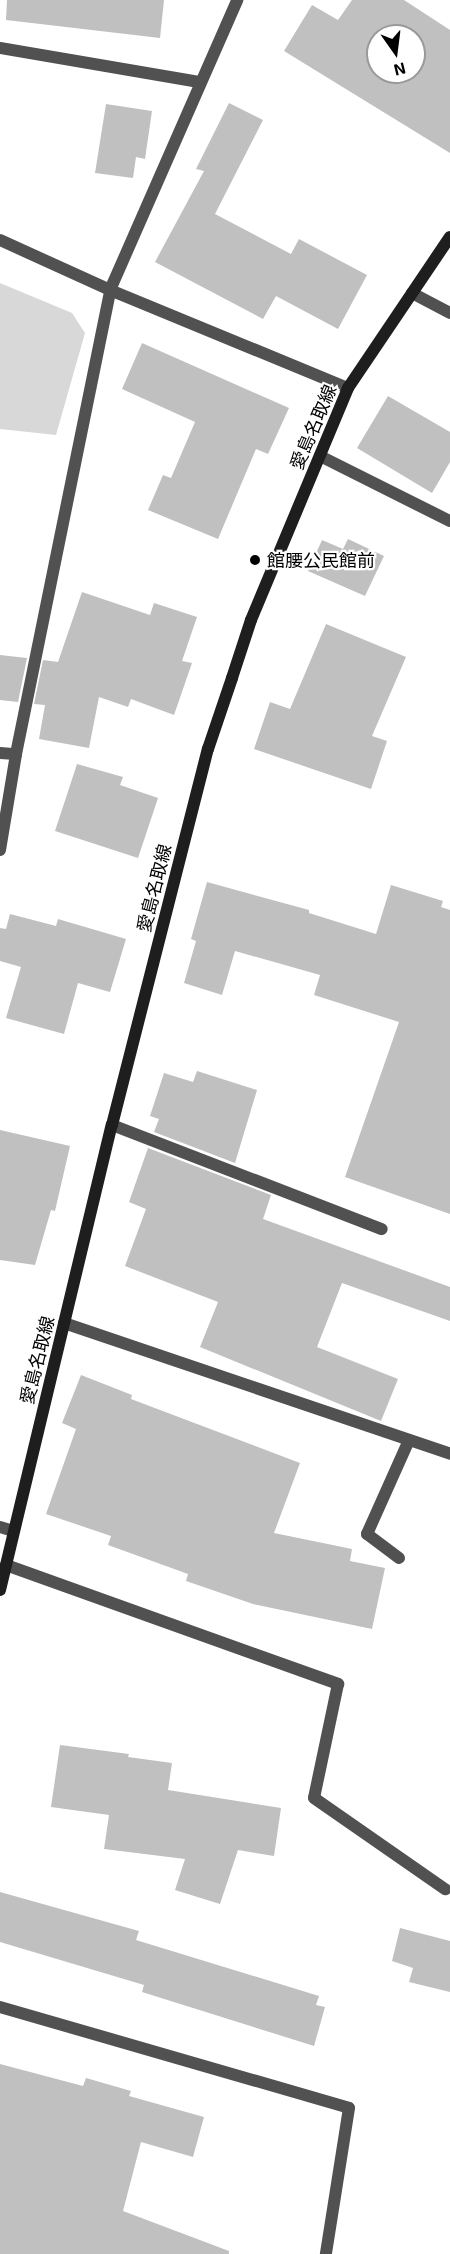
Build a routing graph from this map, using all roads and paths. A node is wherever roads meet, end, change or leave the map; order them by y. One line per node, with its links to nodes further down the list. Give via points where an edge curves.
1 (237, 0): 3 (street)
2 (0, 48): 3 (street)
3 (199, 82): 6 (street)
4 (450, 237): 7 (main road, 愛島名取線)
5 (0, 240): 6 (street)
6 (111, 290): 9 (street); 13 (street)
7 (412, 293): 8 (street); 9 (main road, 愛島名取線)
8 (450, 313)
9 (348, 388): 10 (main road, 愛島名取線)
10 (320, 456): 11 (street); 15 (main road, 愛島名取線, via 251,620 208,749)
11 (450, 521)
12 (0, 753): 13 (street)
13 (16, 754): 14 (street)
14 (0, 850)
15 (112, 1125): 16 (street); 17 (main road, 愛島名取線)
16 (382, 1229)
17 (64, 1323): 18 (street); 21 (main road, 愛島名取線)
18 (409, 1440): 19 (street); 22 (street, via 367,1534)
19 (450, 1454)
20 (0, 1527): 21 (street)
21 (13, 1531): 23 (main road, 愛島名取線)
22 (399, 1558)
23 (6, 1565): 24 (main road, 愛島名取線); 25 (street, via 338,1684 314,1798)
24 (0, 1590)
25 (445, 1889)
26 (0, 2007): 27 (street, via 349,2108)
27 (326, 2254)

